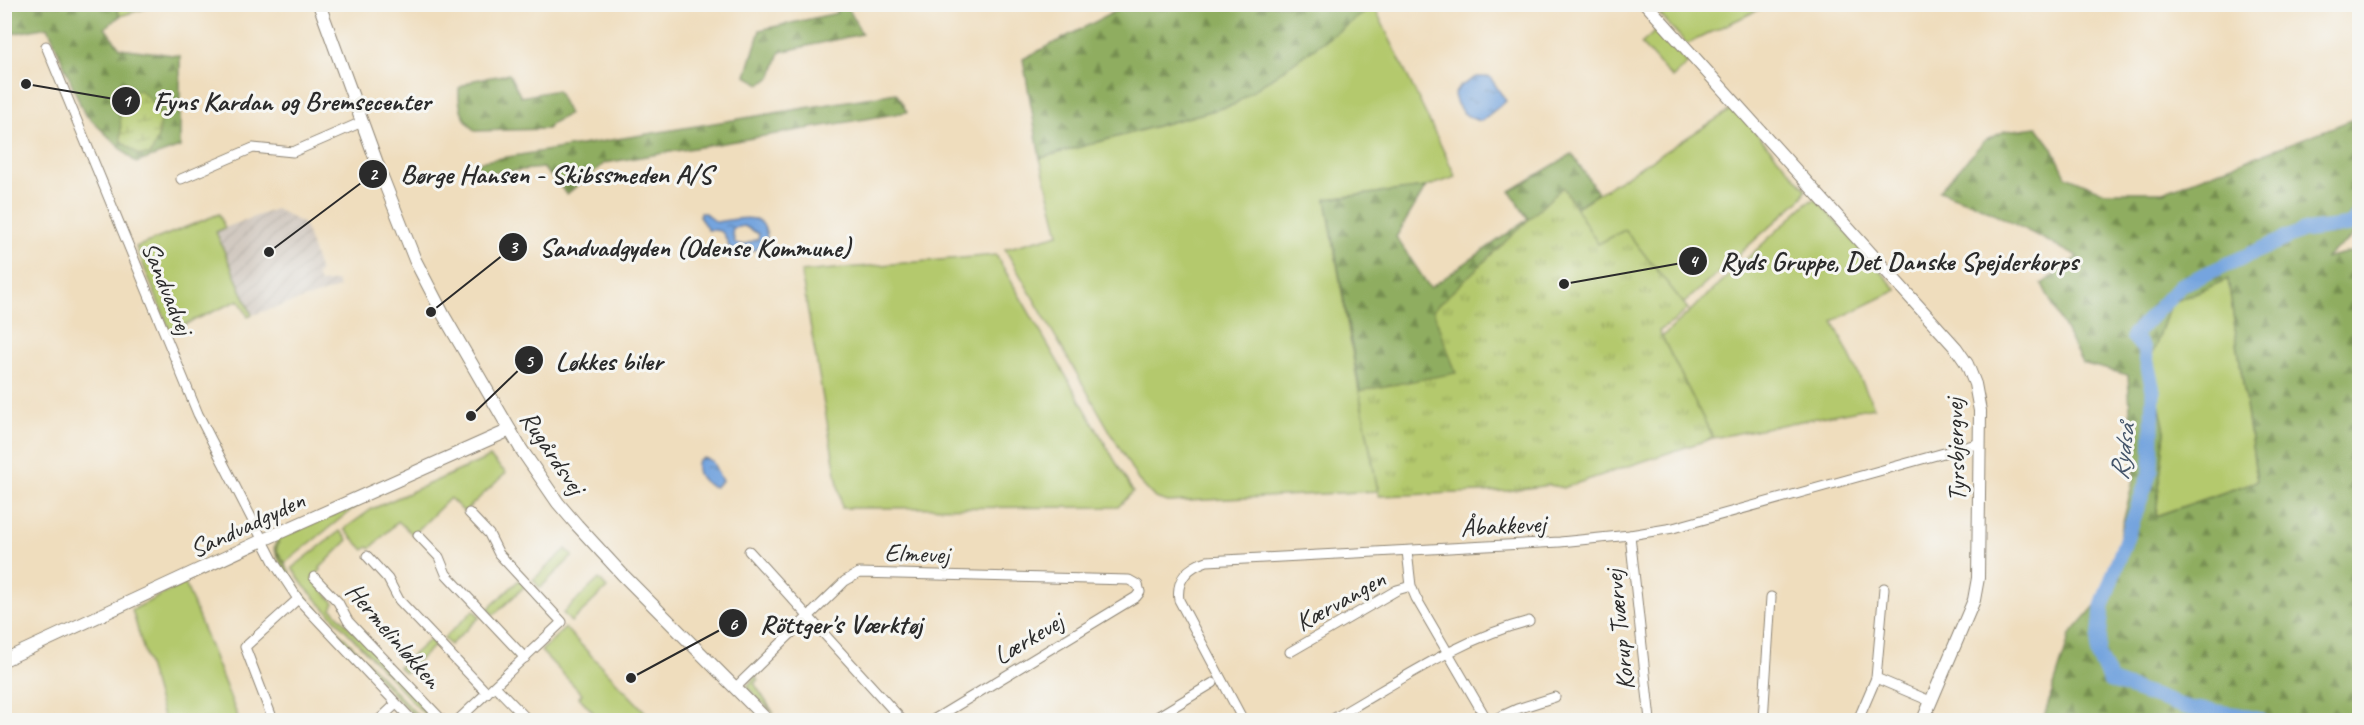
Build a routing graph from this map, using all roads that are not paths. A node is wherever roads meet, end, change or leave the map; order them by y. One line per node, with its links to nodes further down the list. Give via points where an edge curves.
1 (320, 4): 4 (street, Rugårdsvej)
2 (1646, 4): 7 (street, Tyrsbjergvej, via 1956,348 1975,384)
3 (46, 46): 11 (street, Sandvadvej, via 198,414)
4 (362, 122): 5 (street, via 293,152 253,148); 6 (street, Rugårdsvej, via 416,260)
5 (181, 179)
6 (510, 430): 11 (street, Sandvadgyden); 30 (street, Rugårdsvej, via 570,518)
7 (1980, 443): 10 (street, Åbakkevej, via 1673,528); 35 (street, Tyrsbjergvej, via 1978,578 1974,600)
8 (469, 513): 25 (street, via 489,534 499,554 562,620)
9 (418, 535): 25 (street, via 439,557 446,574)
10 (1630, 535): 13 (street, Åbakkevej); 51 (street, Korup Tværvej)
11 (263, 540): 20 (street, Hermelinløkken); 26 (street, Sandvadgyden)
12 (749, 551): 21 (street)
13 (1407, 551): 16 (street); 47 (street, Åbakkevej, via 1207,561 1185,573 1178,589 1179,600)
14 (367, 556): 32 (street, Hermelinløkken, via 388,579 399,600)
15 (314, 577): 40 (street, Hermelinløkken, via 338,602 348,621)
16 (1411, 586): 23 (street, Kærvangen, via 1397,590); 24 (street)
17 (1140, 588): 21 (street, Elmevej, via 1129,580 864,572 849,578); 45 (street, Lærkevej, via 1136,597)
18 (1884, 588): 27 (street)
19 (1771, 597): 52 (street)
20 (298, 599): 36 (street, Hermelinløkken); 37 (street, via 245,647)
21 (808, 617): 30 (street, Elmevej); 44 (street)
22 (1530, 621): 24 (street, via 1490,633)
23 (1290, 652)
24 (1448, 653): 48 (street); 49 (street)
25 (525, 658): 29 (street)
26 (4, 660)
27 (1876, 678): 35 (street); 53 (street)
28 (1213, 683): 31 (street)
29 (495, 686): 32 (street); 42 (street)
30 (735, 688): 43 (street, Rugårdsvej)
31 (1203, 689): 34 (street); 46 (street)
32 (487, 693): 41 (street)
33 (1556, 697): 50 (street)
34 (1209, 699)
35 (1930, 701): 54 (street, Tyrsbjergvej)
36 (396, 704): 38 (street, Hermelinløkken); 39 (street, Hermelinløkken)
37 (273, 720)
38 (379, 720)
39 (412, 720)
40 (442, 720)
41 (458, 720)
42 (528, 720)
43 (767, 720)
44 (902, 720)
45 (933, 720)
46 (1152, 720)
47 (1243, 720)
48 (1331, 720)
49 (1487, 720)
50 (1493, 720)
51 (1650, 720)
52 (1763, 720)
53 (1858, 720)
54 (1923, 720)

